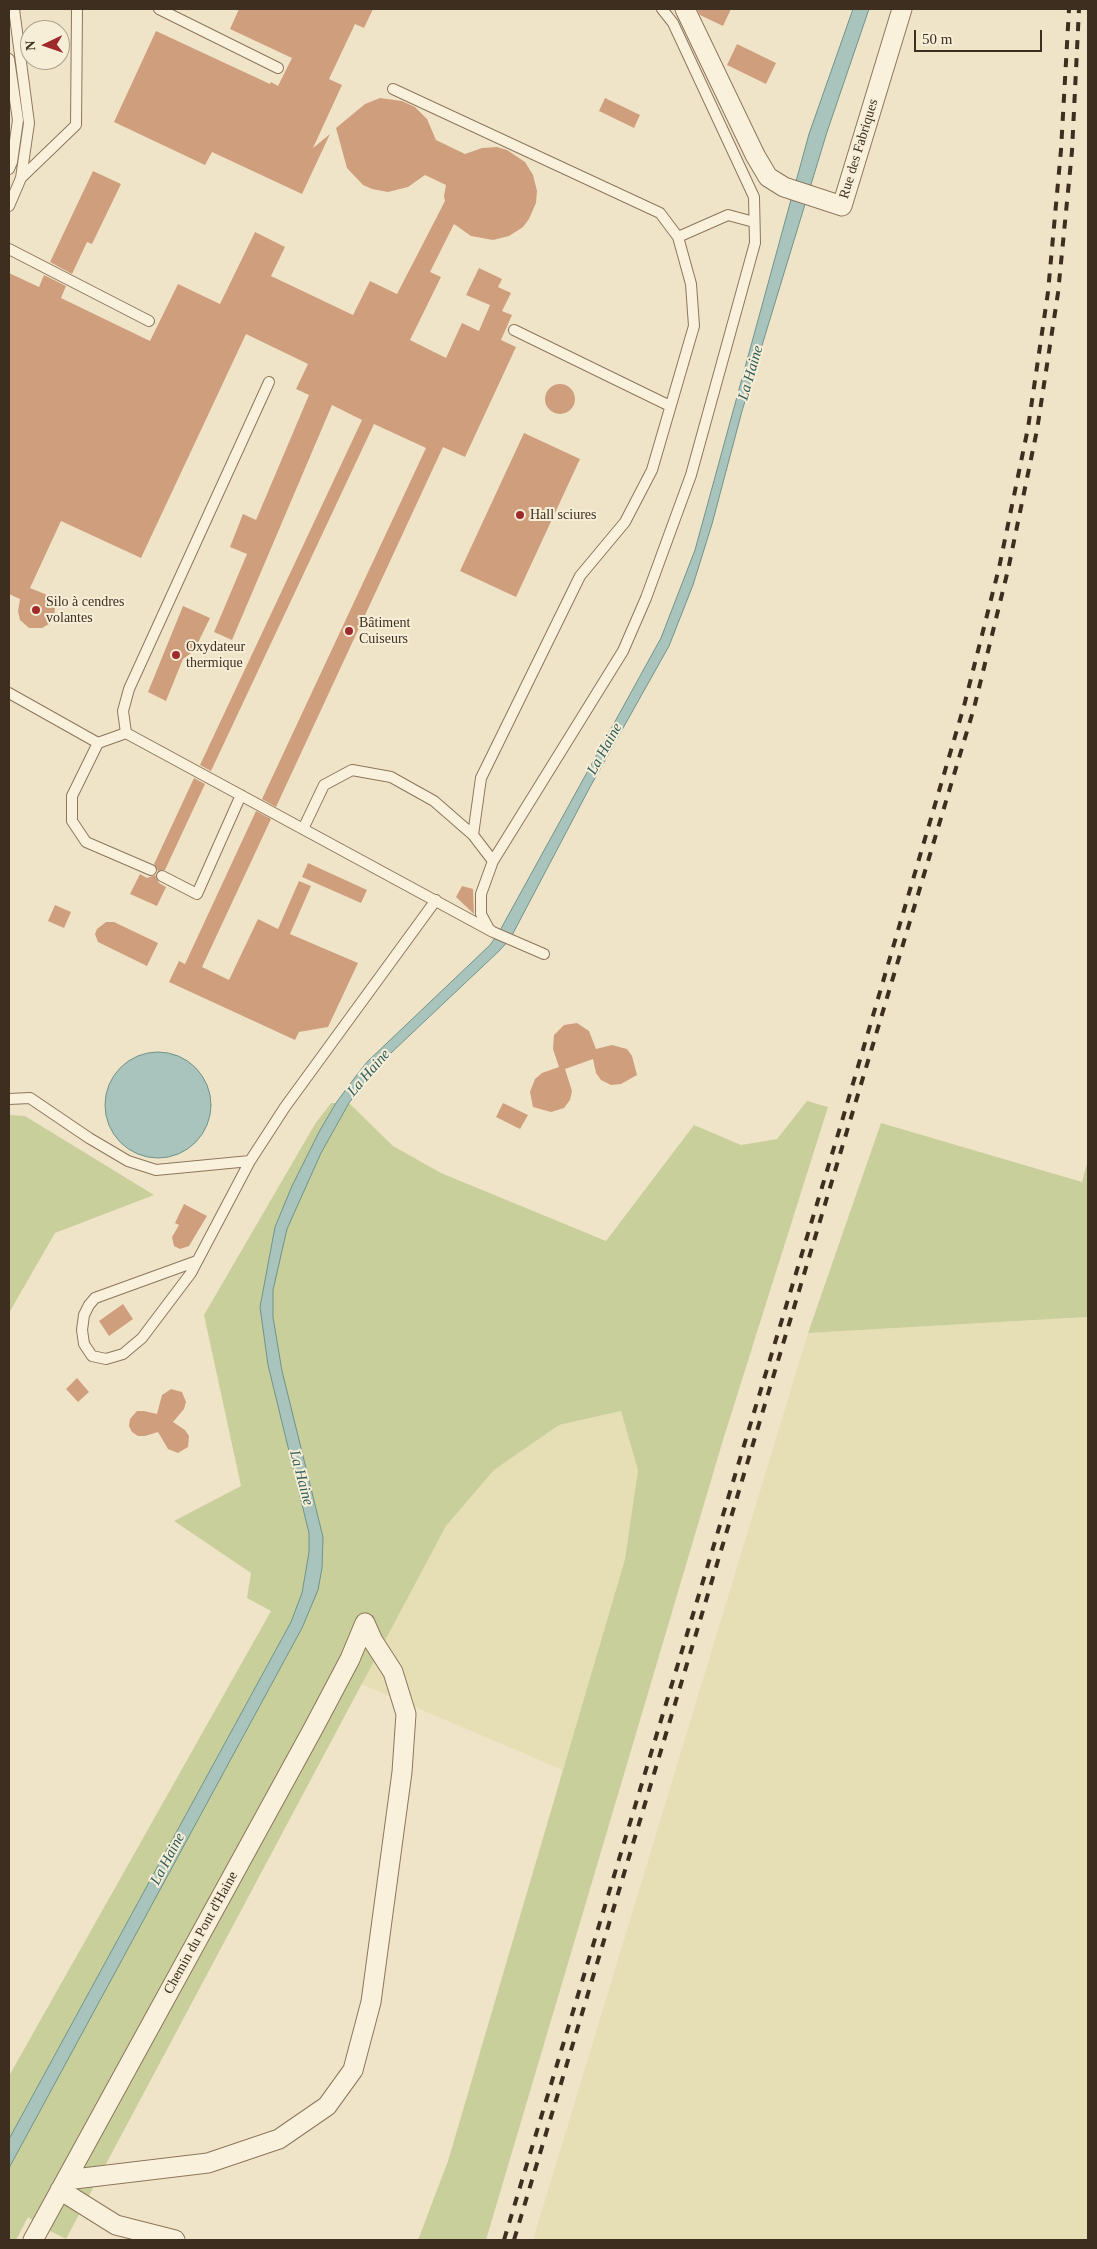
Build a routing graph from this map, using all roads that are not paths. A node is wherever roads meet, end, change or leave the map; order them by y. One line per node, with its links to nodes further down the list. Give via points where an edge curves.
1 (14, 9): 11 (lane, via 29,123)
2 (77, 9): 11 (lane, via 76,125)
3 (159, 9): 8 (lane)
4 (662, 9): 13 (lane, via 673,23 754,198)
5 (685, 9): 6 (street, Rue des Fabriques, via 763,170 775,183 842,206)
6 (902, 9)
7 (9, 59): 10 (lane, via 18,120)
8 (278, 68)
9 (393, 89): 14 (lane, via 660,213)
10 (9, 169)
11 (22, 178): 12 (lane)
12 (9, 206)
13 (754, 222): 14 (lane, via 728,215); 26 (lane, via 755,243 691,474 646,598 623,651)
14 (678, 237): 19 (lane, via 691,284 694,326)
15 (9, 249): 16 (lane)
16 (149, 321)
17 (514, 330): 19 (lane)
18 (269, 382): 21 (lane, via 129,689 123,711)
19 (670, 406): 25 (lane, via 652,470 625,522 580,576 481,778)
20 (9, 693): 22 (lane)
21 (126, 733): 22 (lane); 23 (lane)
22 (98, 743): 27 (lane, via 72,796 72,821 86,842)
23 (241, 795): 24 (lane); 28 (lane, via 197,894)
24 (303, 829): 25 (lane, via 324,785 352,770 391,777 434,802); 29 (lane)
25 (473, 835): 26 (lane)
26 (493, 861): 30 (lane, via 480,894 481,914)
27 (151, 870)
28 (162, 876)
29 (436, 900): 30 (lane); 33 (lane, via 285,1107)
30 (493, 932): 31 (lane)
31 (544, 954)
32 (9, 1099): 33 (lane, via 30,1098 128,1161 156,1170)
33 (250, 1161): 34 (lane)
34 (197, 1261): 34 (lane, via 142,1338 123,1354 106,1359 92,1356 84,1344 82,1330 84,1315 95,1298)
35 (63, 2185): 35 (street, Chemin du Pont d'Haine, via 350,1659 365,1623 393,1672 406,1714 402,1772 371,2002 353,2070 327,2106 279,2139 208,2163); 36 (street, Chemin du Pont d'Haine); 37 (street, via 116,2225)
36 (33, 2240)
37 (175, 2240)

